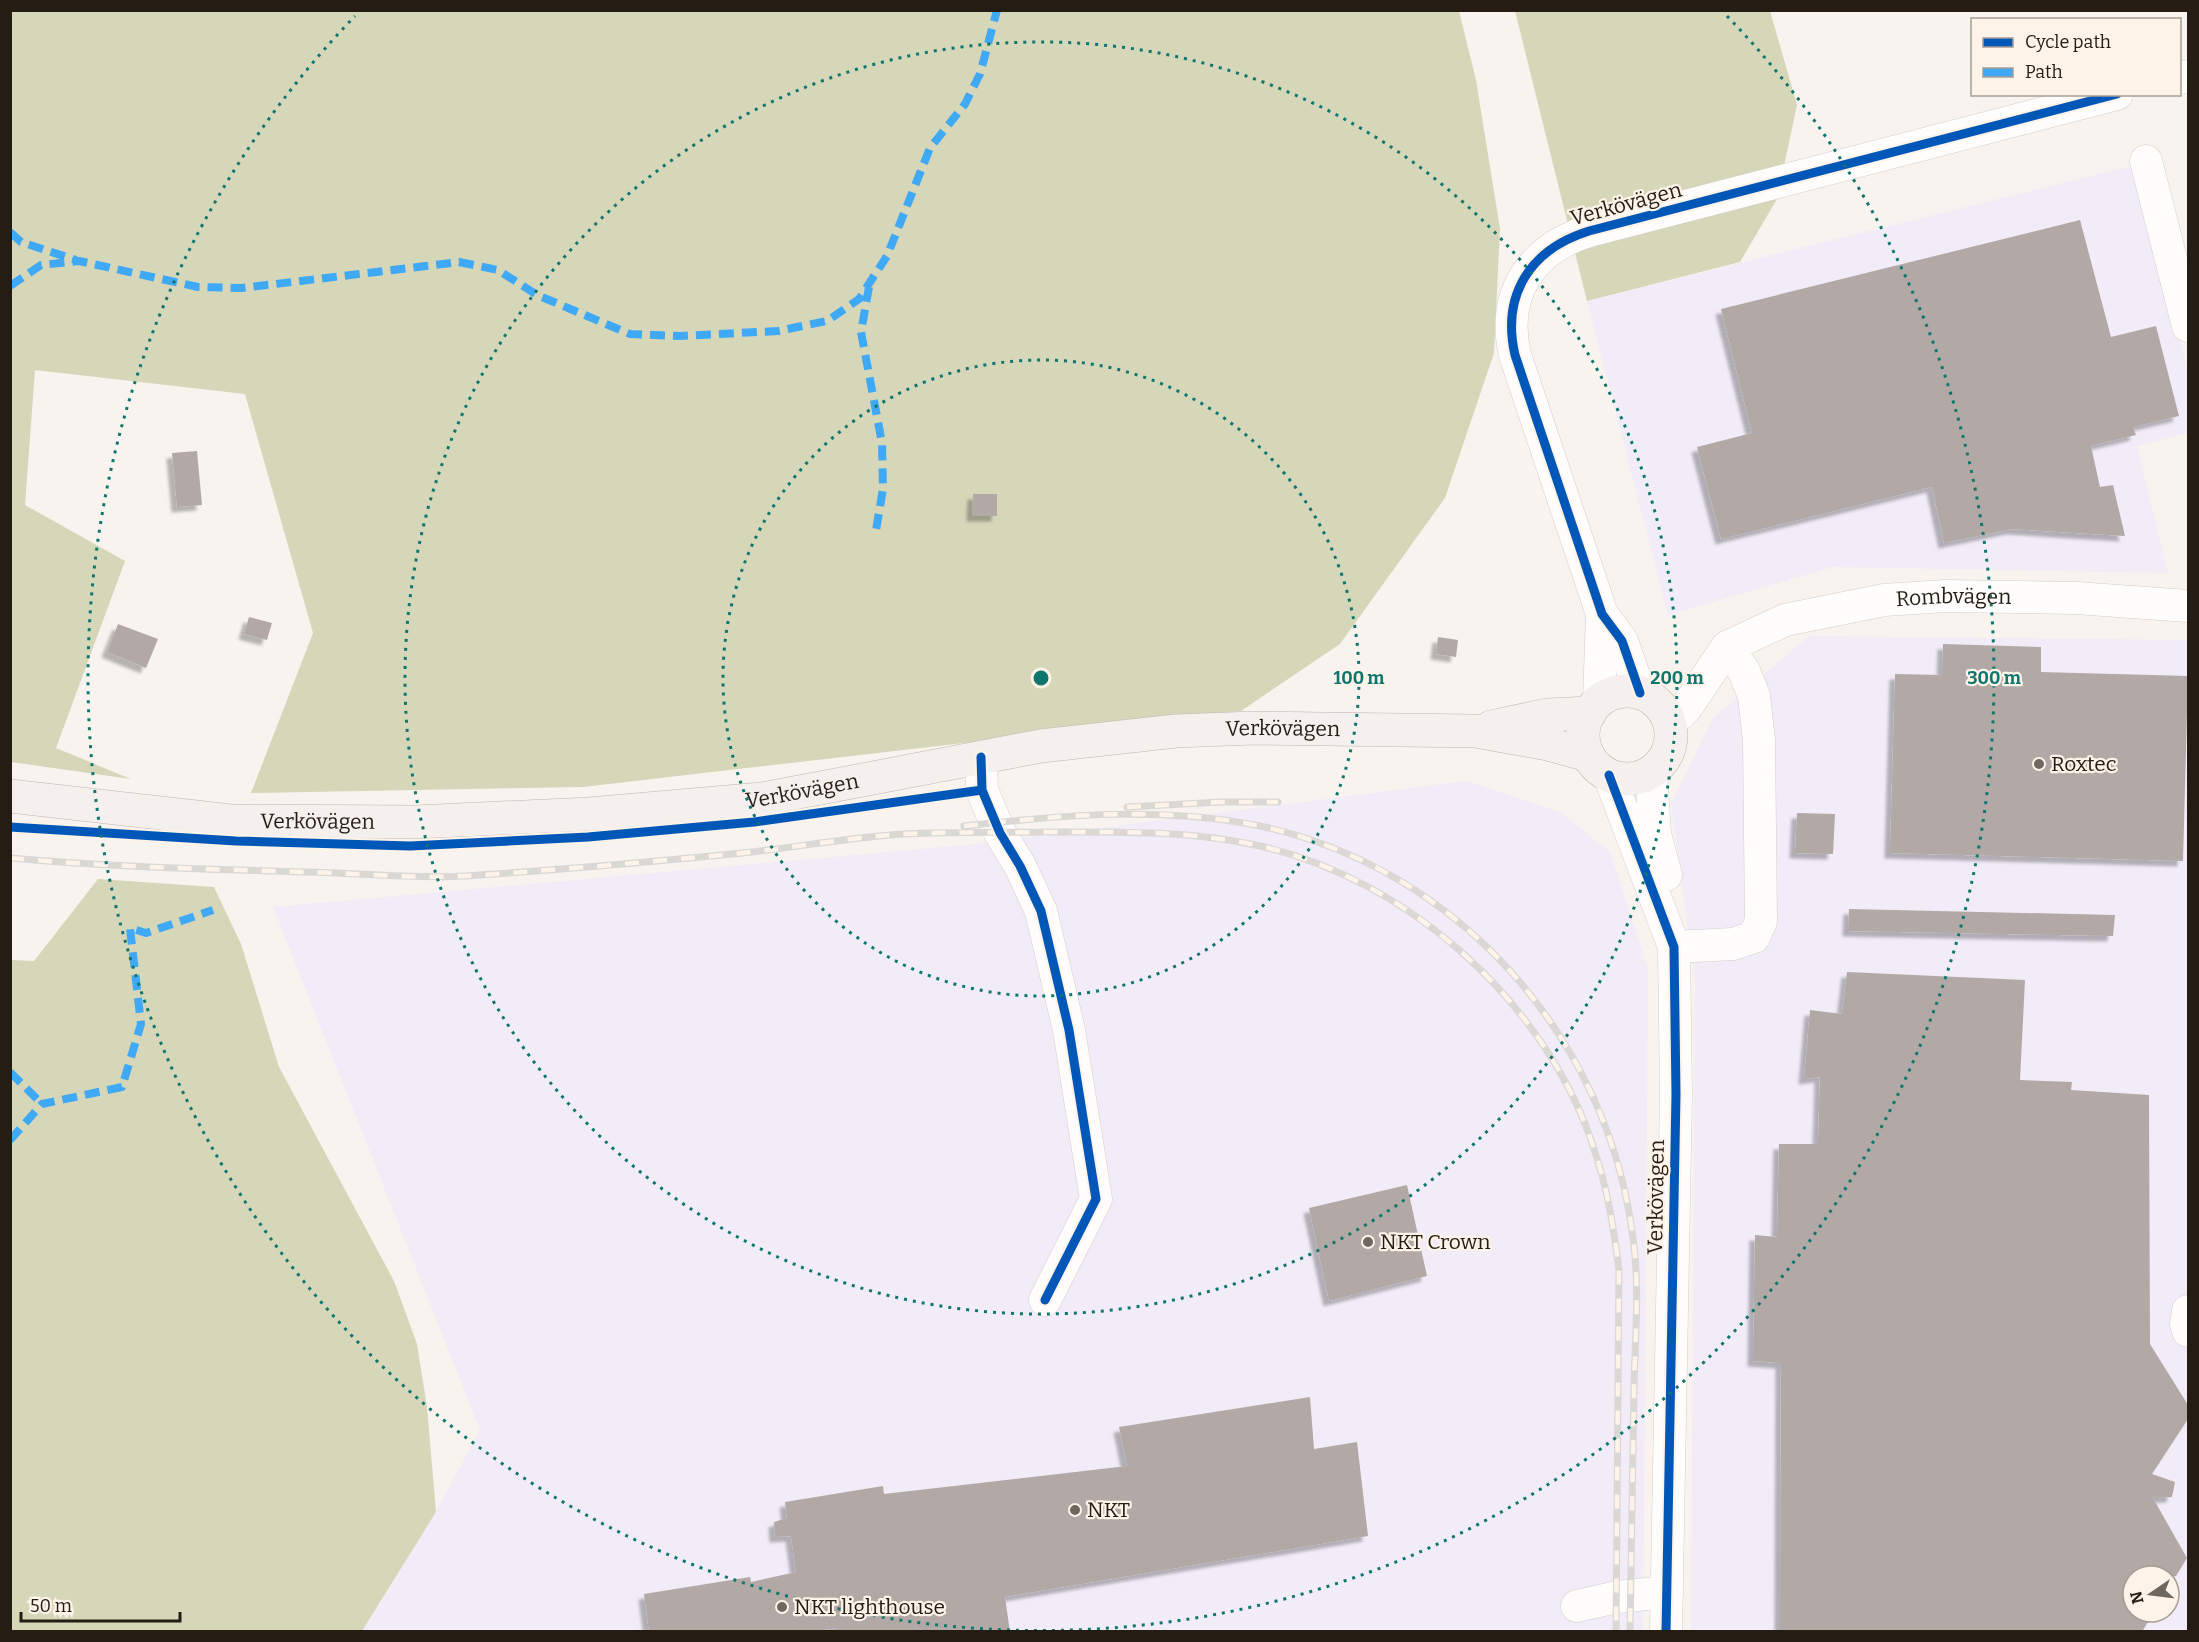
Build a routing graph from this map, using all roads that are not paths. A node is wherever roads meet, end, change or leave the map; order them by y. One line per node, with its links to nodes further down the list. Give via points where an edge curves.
1 (2109, 96): 5 (street, Verkövägen, via 1590,231 1543,254 1517,294 1512,340)
2 (2146, 161): 3 (street)
3 (2188, 326)
4 (2188, 606): 6 (street, Rombvägen, via 2064,598 1945,596 1884,600 1785,620)
5 (1602, 614): 7 (street, Verkövägen, via 1622,641); 8 (street, Verkövägen)
6 (1727, 646): 9 (street, via 1686,708); 15 (street, via 1744,671 1754,696 1759,740 1761,921 1754,937 1733,944)
7 (1640, 693): 8 (main road, via 1618,692); 9 (main road, via 1659,704)
8 (1594, 707): 10 (main road); 12 (main road, Verkövägen, via 1584,734)
9 (1670, 723): 13 (main road, via 1668,751)
10 (1475, 731): 11 (main road, Verkövägen, via 1187,730 1041,746); 12 (main road, Verkövägen, via 1548,744)
11 (981, 757): 14 (main road, Verkövägen, via 762,799 589,814 415,822 231,821); 16 (street, via 982,790 1041,911 1069,1030 1096,1199)
12 (1599, 765): 13 (main road, Verkövägen, via 1630,778); 15 (street, Verkövägen)
13 (1651, 772): 15 (street, via 1655,834 1670,891)
14 (10, 796)
15 (1674, 947): 19 (street, Verkövägen, via 1676,1094)
16 (1045, 1300)
17 (2188, 1311): 18 (street)
18 (2188, 1331)
19 (1667, 1592): 20 (street); 21 (street, Verkövägen)
20 (1577, 1606)
21 (1666, 1632)

